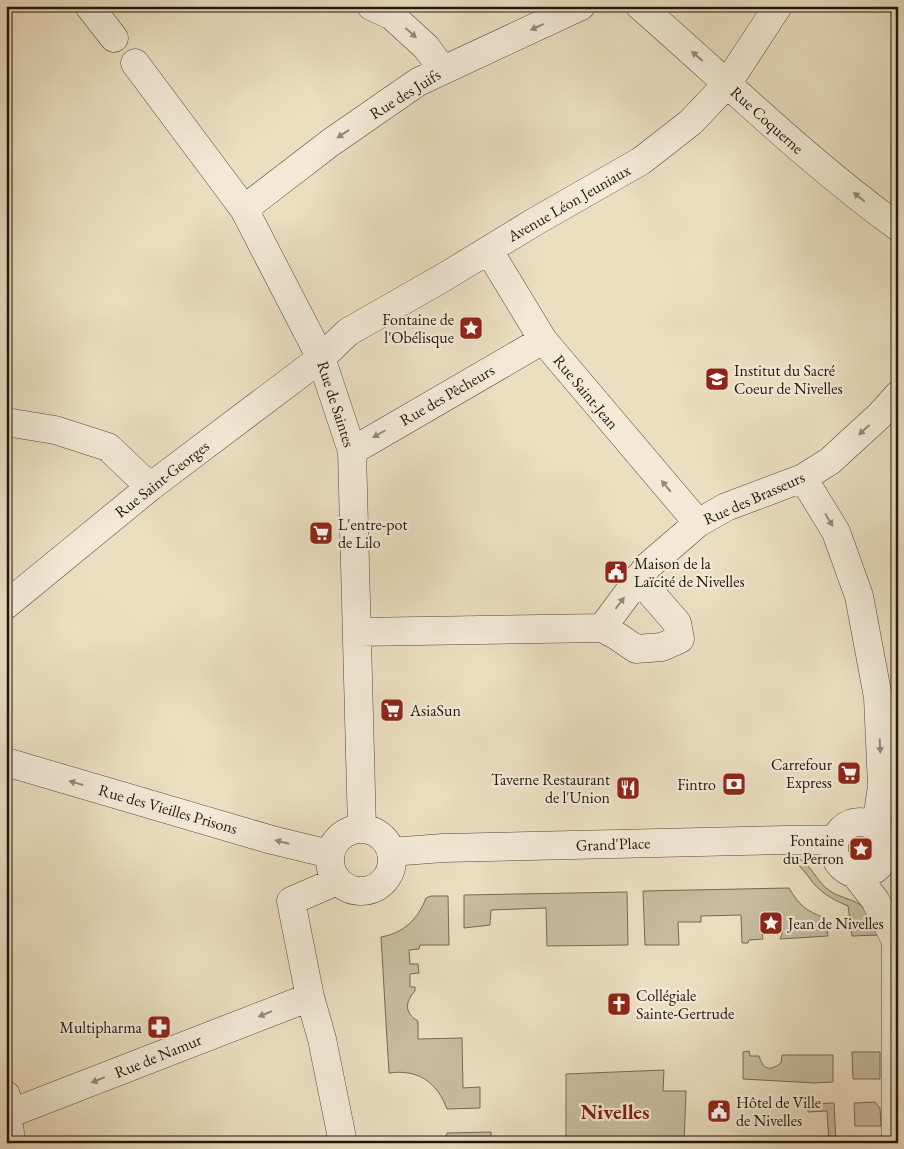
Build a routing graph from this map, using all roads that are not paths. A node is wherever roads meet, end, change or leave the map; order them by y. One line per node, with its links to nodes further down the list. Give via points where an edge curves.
1 (89, 6): 6 (street)
2 (371, 6): 8 (street, one-way to 8, via 392,16 426,47)
3 (581, 6): 8 (street, Rue des Juifs, one-way to 8)
4 (640, 6): 9 (street, Rue Coquerne, one-way to 4)
5 (778, 6): 9 (street, Avenue Léon Jeuniaux)
6 (114, 38)
7 (136, 63): 10 (street, Rue de Saintes)
8 (443, 70): 10 (street, Rue des Juifs, one-way to 10, via 418,82 330,143)
9 (727, 84): 11 (street, Rue Coquerne, one-way to 9, via 797,148); 12 (street, Avenue Léon Jeuniaux, via 691,122 641,161)
10 (244, 209): 14 (street, Rue de Saintes)
11 (898, 227)
12 (489, 251): 13 (street, Rue Saint-Jean); 14 (street, Avenue Léon Jeuniaux, via 348,332)
13 (543, 340): 17 (street, Rue des Pêcheurs, one-way to 17); 20 (street, Rue Saint-Jean, one-way to 13)
14 (321, 358): 17 (street, Rue de Saintes); 19 (street, Rue Saint-Georges)
15 (898, 395): 18 (street, Rue des Brasseurs, one-way to 18, via 830,461)
16 (6, 422): 19 (street, via 55,430 108,447)
17 (352, 450): 24 (street, Rue de Saintes)
18 (804, 478): 20 (street, Rue des Brasseurs, via 726,507); 25 (street, one-way to 25, via 836,532)
19 (150, 487): 22 (street, Rue Saint-Georges)
20 (698, 523): 21 (street, Rue des Brasseurs)
21 (638, 578): 23 (street, Rue des Brasseurs, one-way to 21); 23 (street, via 677,623 680,639 662,647 636,649)
22 (6, 606)
23 (602, 628): 24 (street)
24 (357, 632): 27 (street, Rue de Saintes)
25 (888, 694): 29 (street, one-way to 29, via 882,786)
26 (6, 762): 31 (street, Rue des Vieilles Prisons, one-way to 26)
27 (362, 828): 30 (street, via 381,835); 31 (street, via 341,835)
28 (835, 840): 29 (street, via 848,825 862,822); 30 (street, Grand'Place, via 443,848); 32 (street, via 834,849 840,864)
29 (889, 845): 32 (street, via 879,866 871,872)
30 (391, 852): 33 (street, via 390,873 376,888 355,891)
31 (330, 854): 33 (street, via 330,868)
32 (854, 873): 34 (street, via 876,900)
33 (337, 881): 36 (street, via 291,901)
34 (897, 939): 35 (street)
35 (897, 993): 40 (street)
36 (310, 997): 37 (street, Rue de Namur, one-way to 37); 39 (street)
37 (7, 1108): 38 (street)
38 (11, 1143)
39 (343, 1143)
40 (896, 1143)

